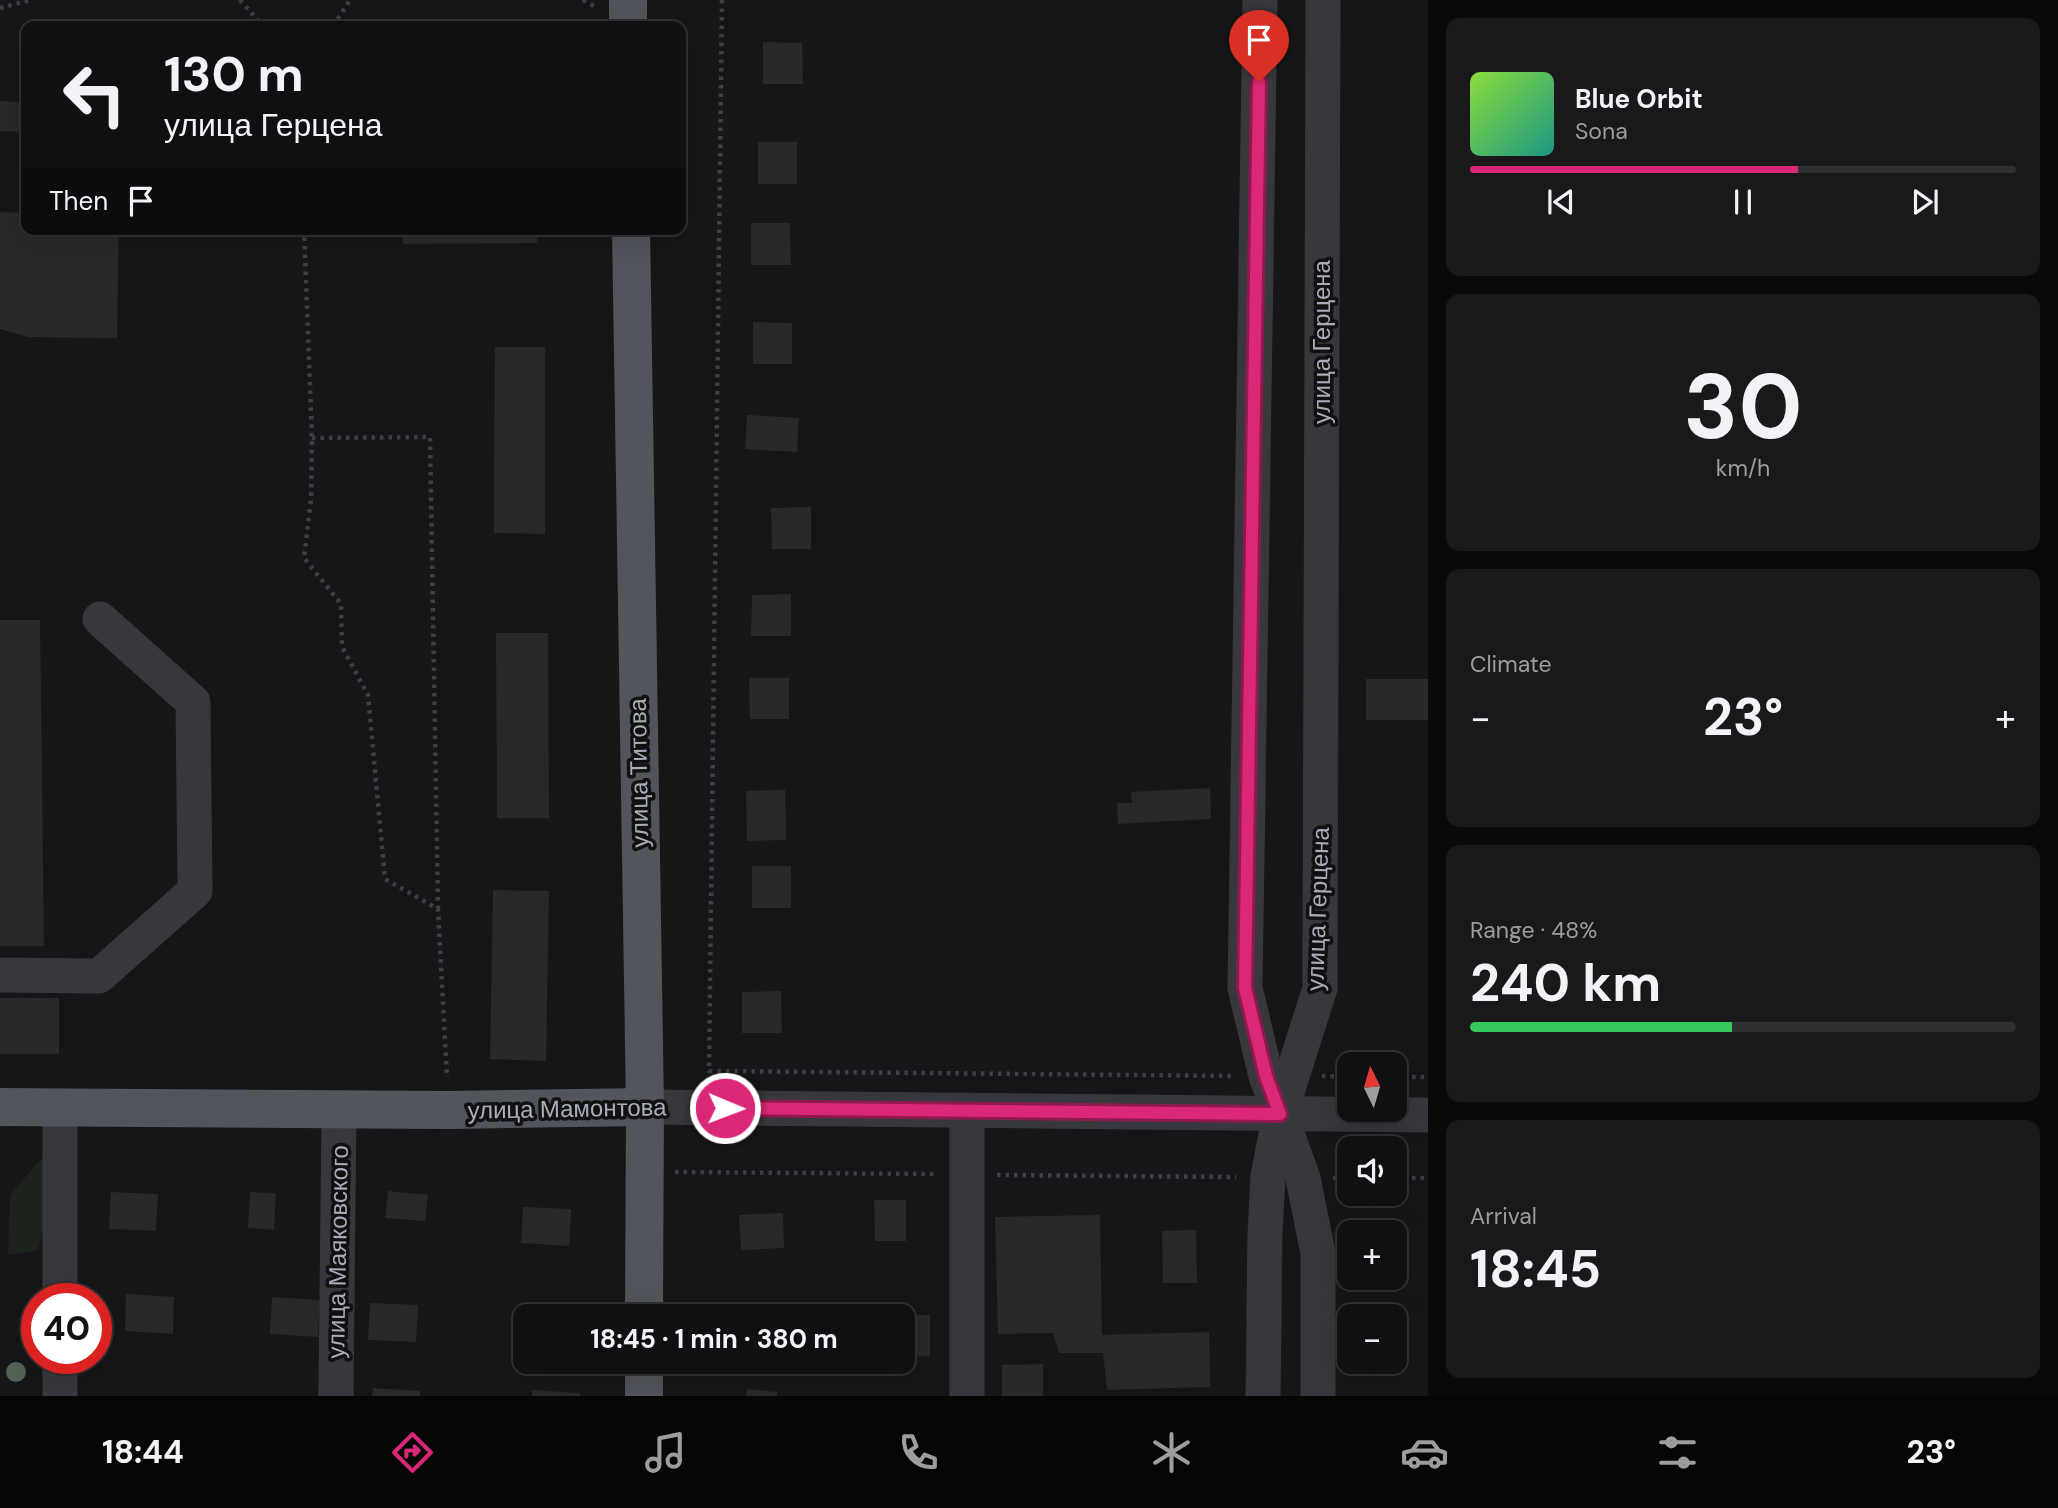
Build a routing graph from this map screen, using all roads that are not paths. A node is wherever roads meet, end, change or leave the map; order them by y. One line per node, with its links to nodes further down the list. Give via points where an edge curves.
1 (628, 0): 4 (main road)
2 (1260, 0): 8 (street, via 1245,988)
3 (1323, 0): 8 (street, улица Герцена, via 1320,988)
4 (628, 21)
5 (631, 235): 11 (main road, улица Титова)
6 (100, 619): 7 (street, via 193,702 195,891 99,976)
7 (0, 975)
8 (1280, 1076): 14 (street)
9 (60, 1106): 10 (main road, улица Мамонтова); 12 (main road, улица Мамонтова); 16 (street)
10 (0, 1107)
11 (645, 1107): 12 (main road, улица Мамонтова); 13 (street, улица Мамонтова); 17 (main road, улица Титова)
12 (339, 1108): 21 (street, улица Маяковского)
13 (967, 1111): 14 (street, улица Мамонтова); 23 (street)
14 (1280, 1114): 15 (street, улица Мамонтова); 24 (street, via 1268,1176); 25 (street, via 1303,1178 1318,1253)
15 (1428, 1115)
16 (60, 1283)
17 (644, 1304)
18 (60, 1374): 20 (street)
19 (644, 1374): 22 (main road)
20 (61, 1396)
21 (336, 1396)
22 (644, 1396)
23 (967, 1396)
24 (1263, 1396)
25 (1318, 1396)

